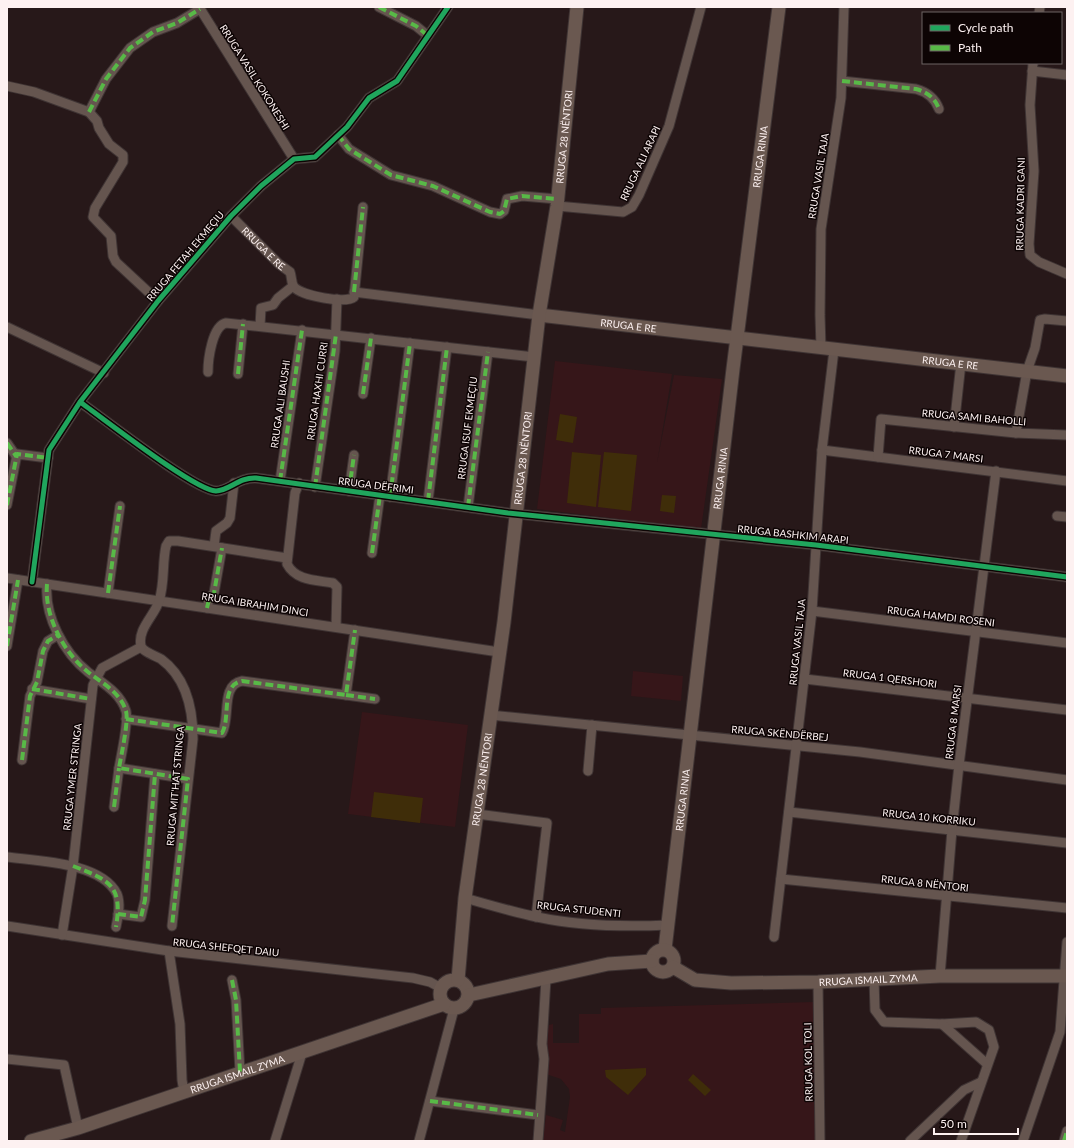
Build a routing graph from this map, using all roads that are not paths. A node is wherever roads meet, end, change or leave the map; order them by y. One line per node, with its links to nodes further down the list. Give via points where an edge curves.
1 (379, 7): 8 (street)
2 (448, 7): 8 (street)
3 (577, 7): 17 (main road, RRUGA 28 NËNTORI)
4 (701, 7): 17 (street, RRUGA ALI ARAPI, via 669,126 656,160 632,207 623,212)
5 (779, 7): 32 (main road, RRUGA RINIA)
6 (844, 7): 11 (street, RRUGA VASIL TAJA)
7 (199, 8): 14 (street, via 177,23 152,32 130,48 106,79); 16 (street, RRUGA VASIL KOKONESHI)
8 (428, 35): 15 (street, via 397,81 369,98)
9 (1033, 67): 10 (street); 20 (street, RRUGA KADRI GANI, via 1030,105 1034,171 1030,255 1039,262)
10 (1067, 75)
11 (842, 82): 13 (street, via 924,91 936,101); 36 (street, RRUGA VASIL TAJA, via 842,98 821,229 820,315)
12 (7, 86): 14 (street, via 34,92)
13 (939, 109)
14 (89, 112): 24 (street, via 97,121 109,144 124,157 95,208 93,217 111,236 116,262)
15 (338, 135): 16 (street, via 315,156); 17 (street, RRUGA ALI ARAPI, via 349,149 390,175 433,186 490,212 500,214 504,211 507,199 522,196)
16 (294, 159): 19 (street, RRUGA FETAH EKMEÇIU, via 261,186)
17 (557, 203): 25 (main road, RRUGA 28 NËNTORI)
18 (364, 207): 22 (street)
19 (231, 216): 21 (street, RRUGA E RE, via 290,272); 24 (street, RRUGA FETAH EKMEÇIU)
20 (1067, 274)
21 (293, 286): 23 (street, via 307,294); 28 (street, via 273,305 263,307)
22 (354, 292): 23 (street, via 351,300); 25 (street, RRUGA E RE)
23 (337, 299): 31 (street, RRUGA HAXHI CURRI)
24 (158, 302): 42 (street, RRUGA FETAH EKMEÇIU)
25 (539, 315): 32 (main road, RRUGA E RE); 38 (main road, RRUGA 28 NËNTORI)
26 (1067, 322): 40 (street, via 1040,320 1035,348)
27 (243, 324): 28 (street); 41 (street, via 226,323 218,328 209,356); 43 (street)
28 (260, 326): 30 (street)
29 (7, 327): 42 (street)
30 (302, 330): 31 (street); 57 (street, RRUGA ALI BAUSHI)
31 (336, 334): 33 (street); 61 (street, RRUGA HAXHI CURRI)
32 (738, 337): 36 (main road, RRUGA E RE); 72 (main road, RRUGA RINIA)
33 (370, 338): 34 (street); 45 (street)
34 (410, 343): 35 (street); 64 (street)
35 (447, 347): 37 (street); 65 (street)
36 (827, 349): 39 (main road, RRUGA E RE); 51 (street, RRUGA VASIL TAJA)
37 (488, 352): 38 (street); 68 (street, RRUGA ISUF EKMEÇIU)
38 (534, 357): 69 (main road, RRUGA 28 NËNTORI)
39 (961, 364): 40 (main road, RRUGA E RE); 47 (street)
40 (1027, 371): 44 (main road, RRUGA E RE); 48 (street)
41 (208, 372)
42 (104, 373): 46 (street, RRUGA FETAH EKMEÇIU)
43 (238, 374)
44 (1067, 376)
45 (364, 394)
46 (80, 402): 55 (street, RRUGA FETAH EKMEÇIU, via 52,443); 59 (street, RRUGA DËFRIMI, via 154,456 200,484 217,491)
47 (954, 427): 48 (street, RRUGA SAMI BAHOLLI); 54 (street, RRUGA SAMI BAHOLLI, via 881,420)
48 (1016, 433): 49 (street, RRUGA SAMI BAHOLLI)
49 (1066, 435)
50 (7, 443): 53 (street)
51 (822, 450): 54 (street, RRUGA 7 MARSI); 73 (street, RRUGA VASIL TAJA)
52 (354, 455): 62 (street)
53 (16, 456): 55 (street, via 20,453); 66 (street)
54 (878, 457): 56 (street, RRUGA 7 MARSI)
55 (48, 458): 81 (street, RRUGA FETAH EKMEÇIU)
56 (996, 471): 58 (street, RRUGA 7 MARSI); 77 (street, RRUGA 8 MARSI)
57 (280, 480): 59 (street, RRUGA DËFRIMI, via 250,477); 60 (street, RRUGA DËFRIMI)
58 (1067, 481)
59 (234, 483): 74 (street, via 230,518 216,531)
60 (299, 483): 61 (street, RRUGA DËFRIMI); 76 (street, via 295,493)
61 (315, 486): 62 (street, RRUGA DËFRIMI)
62 (350, 491): 63 (street, RRUGA DËFRIMI)
63 (380, 495): 64 (street, RRUGA DËFRIMI); 75 (street)
64 (390, 497): 65 (street, RRUGA DËFRIMI)
65 (428, 501): 68 (street, RRUGA DËFRIMI)
66 (7, 505)
67 (120, 506): 83 (street)
68 (468, 507): 69 (street, RRUGA DËFRIMI)
69 (516, 513): 72 (street, RRUGA BASHKIM ARAPI); 94 (main road, RRUGA 28 NËNTORI)
70 (1057, 516): 71 (street)
71 (1067, 517)
72 (714, 535): 73 (street, RRUGA BASHKIM ARAPI); 107 (main road, RRUGA RINIA)
73 (816, 546): 77 (street, RRUGA BASHKIM ARAPI); 86 (street, RRUGA VASIL TAJA)
74 (218, 547): 76 (street); 84 (street, via 178,541 168,543); 85 (street, via 214,593 209,599)
75 (372, 553)
76 (287, 558): 87 (street, via 289,567 300,576 338,586)
77 (984, 566): 78 (street, RRUGA BASHKIM ARAPI); 89 (street, RRUGA 8 MARSI)
78 (1067, 577)
79 (7, 578): 80 (street, RRUGA IBRAHIM DINCI)
80 (18, 580): 81 (street, RRUGA IBRAHIM DINCI); 92 (street)
81 (32, 582): 82 (street, RRUGA IBRAHIM DINCI)
82 (47, 584): 83 (street, RRUGA IBRAHIM DINCI); 90 (street, via 47,598)
83 (108, 593): 84 (street, RRUGA IBRAHIM DINCI)
84 (159, 601): 85 (street, RRUGA IBRAHIM DINCI); 93 (street, via 145,627)
85 (208, 608): 87 (street, RRUGA IBRAHIM DINCI)
86 (812, 611): 89 (street, RRUGA HAMDI ROSENI); 96 (street, RRUGA VASIL TAJA)
87 (336, 627): 88 (street, RRUGA IBRAHIM DINCI)
88 (355, 630): 94 (street, RRUGA IBRAHIM DINCI); 98 (street)
89 (975, 630): 91 (street, RRUGA HAMDI ROSENI); 101 (street, RRUGA 8 MARSI)
90 (58, 635): 95 (street, via 83,668); 97 (street, via 45,645 37,682)
91 (1067, 643)
92 (7, 646)
93 (141, 646): 95 (street, RRUGA YMER STRINGA, via 102,668); 106 (street, RRUGA MIT'HAT STRINGA, via 162,660 182,683 187,694)
94 (499, 652): 103 (main road, RRUGA 28 NËNTORI)
95 (96, 678): 99 (street, RRUGA YMER STRINGA); 104 (street, via 109,687 123,705)
96 (805, 679): 101 (street, RRUGA 1 QERSHORI); 108 (street, RRUGA VASIL TAJA)
97 (32, 689): 99 (street); 109 (street)
98 (346, 695): 100 (street); 106 (street, via 242,681 235,683 230,689 222,733)
99 (91, 699): 122 (street, RRUGA YMER STRINGA)
100 (374, 699)
101 (967, 699): 102 (street, RRUGA 1 QERSHORI); 110 (street, RRUGA 8 MARSI)
102 (1067, 710)
103 (490, 715): 105 (street, RRUGA SKËNDËRBEJ); 118 (main road, RRUGA 28 NËNTORI)
104 (126, 719): 106 (street); 111 (street)
105 (592, 725): 107 (street, RRUGA SKËNDËRBEJ); 112 (street)
106 (193, 729): 114 (street, RRUGA MIT'HAT STRINGA)
107 (690, 736): 108 (street, RRUGA SKËNDËRBEJ); 129 (main road, RRUGA RINIA)
108 (797, 746): 110 (street, RRUGA SKËNDËRBEJ); 117 (street, RRUGA VASIL TAJA)
109 (22, 760)
110 (959, 765): 115 (street, RRUGA SKËNDËRBEJ); 119 (street, RRUGA 8 MARSI)
111 (119, 768): 113 (street); 116 (street)
112 (588, 771)
113 (155, 774): 114 (street); 127 (street, via 145,900 141,917)
114 (188, 779): 131 (street, RRUGA MIT'HAT STRINGA)
115 (1067, 780)
116 (114, 807)
117 (789, 812): 119 (street, RRUGA 10 KORRIKU); 123 (street, RRUGA VASIL TAJA)
118 (477, 814): 125 (main road, RRUGA 28 NËNTORI); 128 (street, via 548,822)
119 (952, 830): 120 (street, RRUGA 10 KORRIKU); 124 (street, RRUGA 8 MARSI)
120 (1067, 843)
121 (7, 857): 122 (street)
122 (73, 866): 127 (street, via 98,876 112,888 119,902); 133 (street, RRUGA YMER STRINGA)
123 (781, 880): 124 (street, RRUGA 8 NËNTORI); 134 (street, RRUGA VASIL TAJA)
124 (948, 896): 126 (street, RRUGA 8 NËNTORI); 140 (street, RRUGA 8 MARSI)
125 (465, 898): 128 (street, RRUGA STUDENTI); 145 (main road, RRUGA 28 NËNTORI)
126 (1067, 908)
127 (118, 914): 132 (street)
128 (536, 917): 129 (street, RRUGA STUDENTI, via 608,924)
129 (668, 925): 136 (main road, RRUGA RINIA)
130 (7, 926): 133 (street, RRUGA SHEFQET DAIU)
131 (172, 926)
132 (116, 927)
133 (62, 935): 137 (street, RRUGA SHEFQET DAIU)
134 (774, 937)
135 (1067, 942): 141 (street)
136 (666, 950): 138 (main road, via 656,952); 139 (main road, via 674,956)
137 (169, 952): 147 (street, RRUGA SHEFQET DAIU, via 414,978); 156 (street, via 180,1024)
138 (652, 961): 139 (main road, via 655,969 661,972); 142 (main road, via 608,964)
139 (673, 967): 146 (main road, RRUGA ISMAIL ZYMA, via 689,978 704,982)
140 (940, 976): 141 (main road, RRUGA ISMAIL ZYMA); 143 (main road, RRUGA ISMAIL ZYMA)
141 (1065, 976): 167 (street, via 1060,1032)
142 (546, 979): 148 (main road); 158 (street, via 542,1044 544,1059)
143 (874, 979): 146 (main road, RRUGA ISMAIL ZYMA); 150 (street, via 875,1010 884,1022)
144 (232, 980): 154 (street, via 236,1000)
145 (458, 980): 147 (main road, via 448,981); 148 (main road, via 466,986)
146 (818, 982): 164 (street, RRUGA KOL TOLI)
147 (441, 988): 149 (main road, via 440,997)
148 (469, 995): 149 (main road, via 462,1006)
149 (449, 1006): 151 (main road, RRUGA ISMAIL ZYMA); 157 (street)
150 (942, 1024): 153 (street); 153 (street, via 976,1022 989,1030 994,1046)
151 (302, 1053): 154 (main road, RRUGA ISMAIL ZYMA); 161 (street)
152 (7, 1059): 159 (street, via 64,1066)
153 (987, 1064): 155 (street)
154 (240, 1072): 156 (main road, RRUGA ISMAIL ZYMA)
155 (981, 1082): 165 (street, via 964,1090); 166 (street)
156 (184, 1092): 159 (main road, RRUGA ISMAIL ZYMA)
157 (430, 1101): 158 (street); 162 (street)
158 (538, 1114): 163 (street)
159 (78, 1128): 160 (main road, RRUGA ISMAIL ZYMA)
160 (31, 1141)
161 (275, 1141)
162 (419, 1141)
163 (538, 1141)
164 (820, 1141)
165 (910, 1141)
166 (961, 1141)
167 (1023, 1141)

